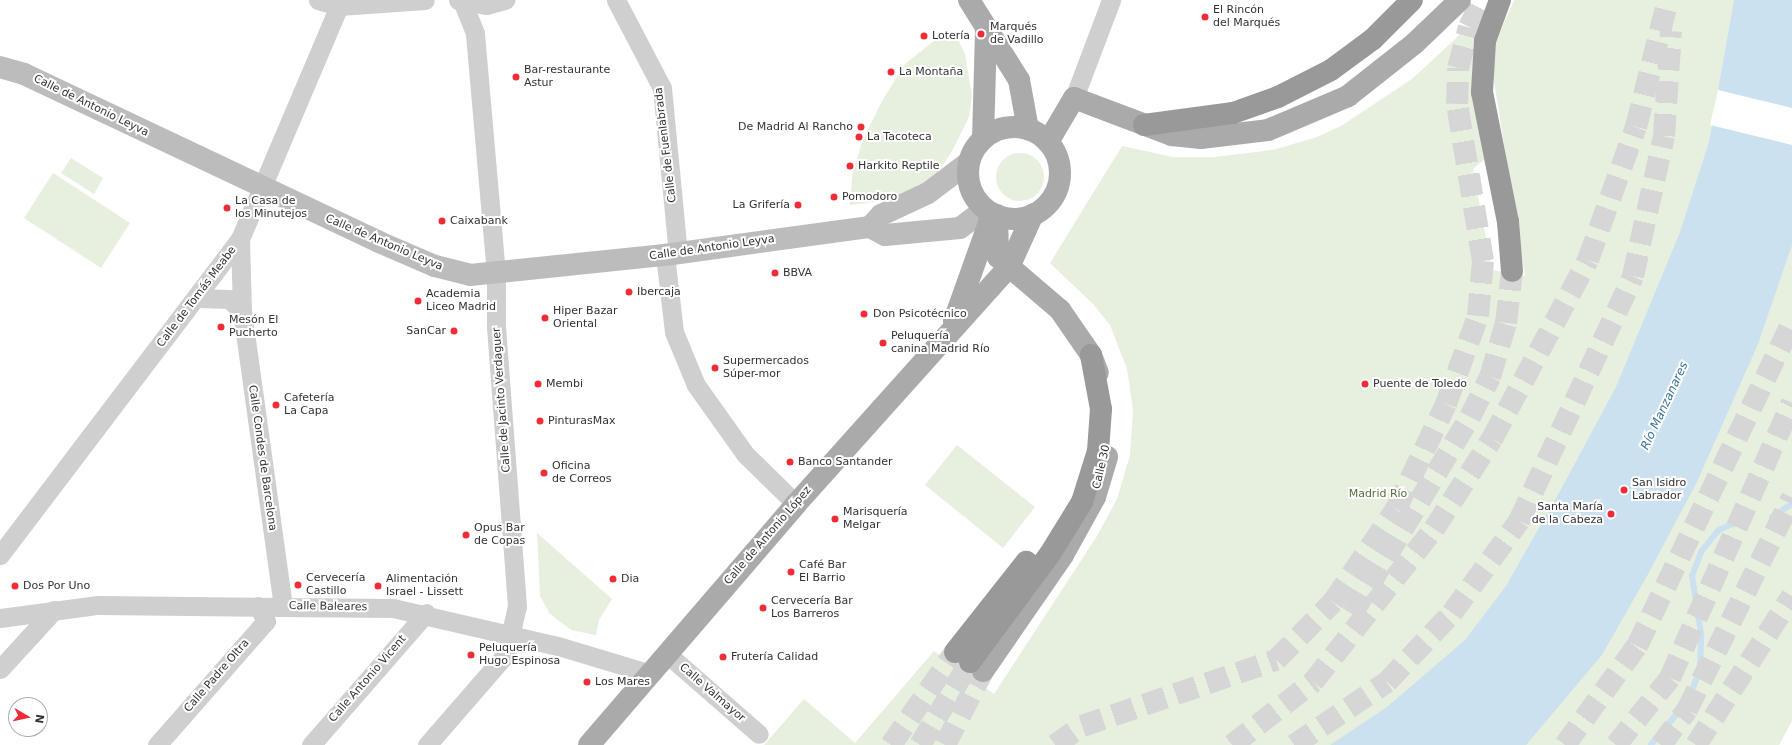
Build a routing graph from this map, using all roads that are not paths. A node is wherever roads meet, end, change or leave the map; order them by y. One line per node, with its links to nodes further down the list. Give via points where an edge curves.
1 (318, 0): 11 (street)
2 (425, 0): 11 (street)
3 (461, 0): 4 (street, via 486,5); 28 (street, Calle de Jacinto Verdaguer, via 476,33)
4 (505, 0)
5 (616, 0): 25 (street, Calle de Fuenlabrada, via 662,88)
6 (969, 0): 12 (main road)
7 (1111, 0): 14 (street)
8 (1412, 0): 15 (highway, via 1373,39 1331,70 1278,98 1234,113)
9 (1460, 0): 15 (main road, via 1415,43 1348,96 1268,130 1201,138 1172,135)
10 (1500, 0): 27 (highway, via 1485,41 1482,92 1508,222)
11 (339, 6): 20 (street, Calle de Tomás Meabe)
12 (986, 32): 16 (main road, via 1019,80); 17 (main road)
13 (0, 67): 20 (main road, Calle de Antonio Leyva, via 24,74)
14 (1074, 98): 15 (main road); 18 (main road)
15 (1144, 125)
16 (1028, 129): 17 (main road, via 1003,128); 18 (main road)
17 (983, 139): 19 (main road)
18 (1048, 142): 22 (main road, via 1057,157 1058,184 1045,207)
19 (969, 162): 21 (main road, via 970,186); 23 (main road, via 928,193 881,215)
20 (261, 187): 24 (street, Calle de Tomás Meabe); 28 (main road, Calle de Antonio Leyva, via 435,266 470,275)
21 (991, 213): 22 (main road, via 1015,219); 23 (main road, via 960,228 885,235); 26 (main road, via 998,257); 31 (main road, Calle de Antonio López)
22 (1034, 214): 26 (main road, Calle de Antonio López)
23 (870, 227): 25 (main road, Calle de Antonio Leyva)
24 (240, 239): 29 (street, Calle de Tomás Meabe); 30 (street, Calle Condes de Barcelona)
25 (672, 254): 28 (main road, Calle de Antonio Leyva); 33 (street, Calle de Fuenlabrada, via 674,332 696,385 745,454)
26 (1009, 267): 31 (main road, Calle de Antonio López); 32 (main road, via 1060,310)
27 (1512, 271)
28 (496, 274): 40 (street, Calle de Jacinto Verdaguer, via 496,326 517,606)
29 (197, 298): 30 (street, via 229,299); 34 (street, Calle de Tomás Meabe)
30 (242, 311): 36 (street, Calle Condes de Barcelona)
31 (951, 329): 33 (main road, Calle de Antonio López)
32 (1091, 355): 42 (highway, via 1101,409 1098,451 1082,502 1050,554)
33 (796, 504): 41 (main road, Calle de Antonio López)
34 (0, 555)
35 (258, 606): 36 (street, Calle Baleares); 37 (street, Calle Baleares, via 98,605); 46 (street, Calle Padre Oltra, via 266,620)
36 (283, 606): 38 (street, Calle Baleares, via 393,608)
37 (54, 610): 39 (street, Calle Baleares); 43 (street)
38 (426, 613): 40 (street, Calle Baleares); 47 (street, Calle Antonio Vicent)
39 (0, 618)
40 (512, 634): 44 (street, Calle Baleares); 48 (street, Calle de Jacinto Verdaguer, via 506,654)
41 (666, 653): 44 (main road, Calle de Antonio López); 45 (street, Calle Valmayor)
42 (969, 661)
43 (0, 669)
44 (648, 674): 49 (main road, Calle de Antonio López)
45 (759, 734)
46 (157, 745)
47 (311, 745)
48 (427, 745)
49 (588, 745)

